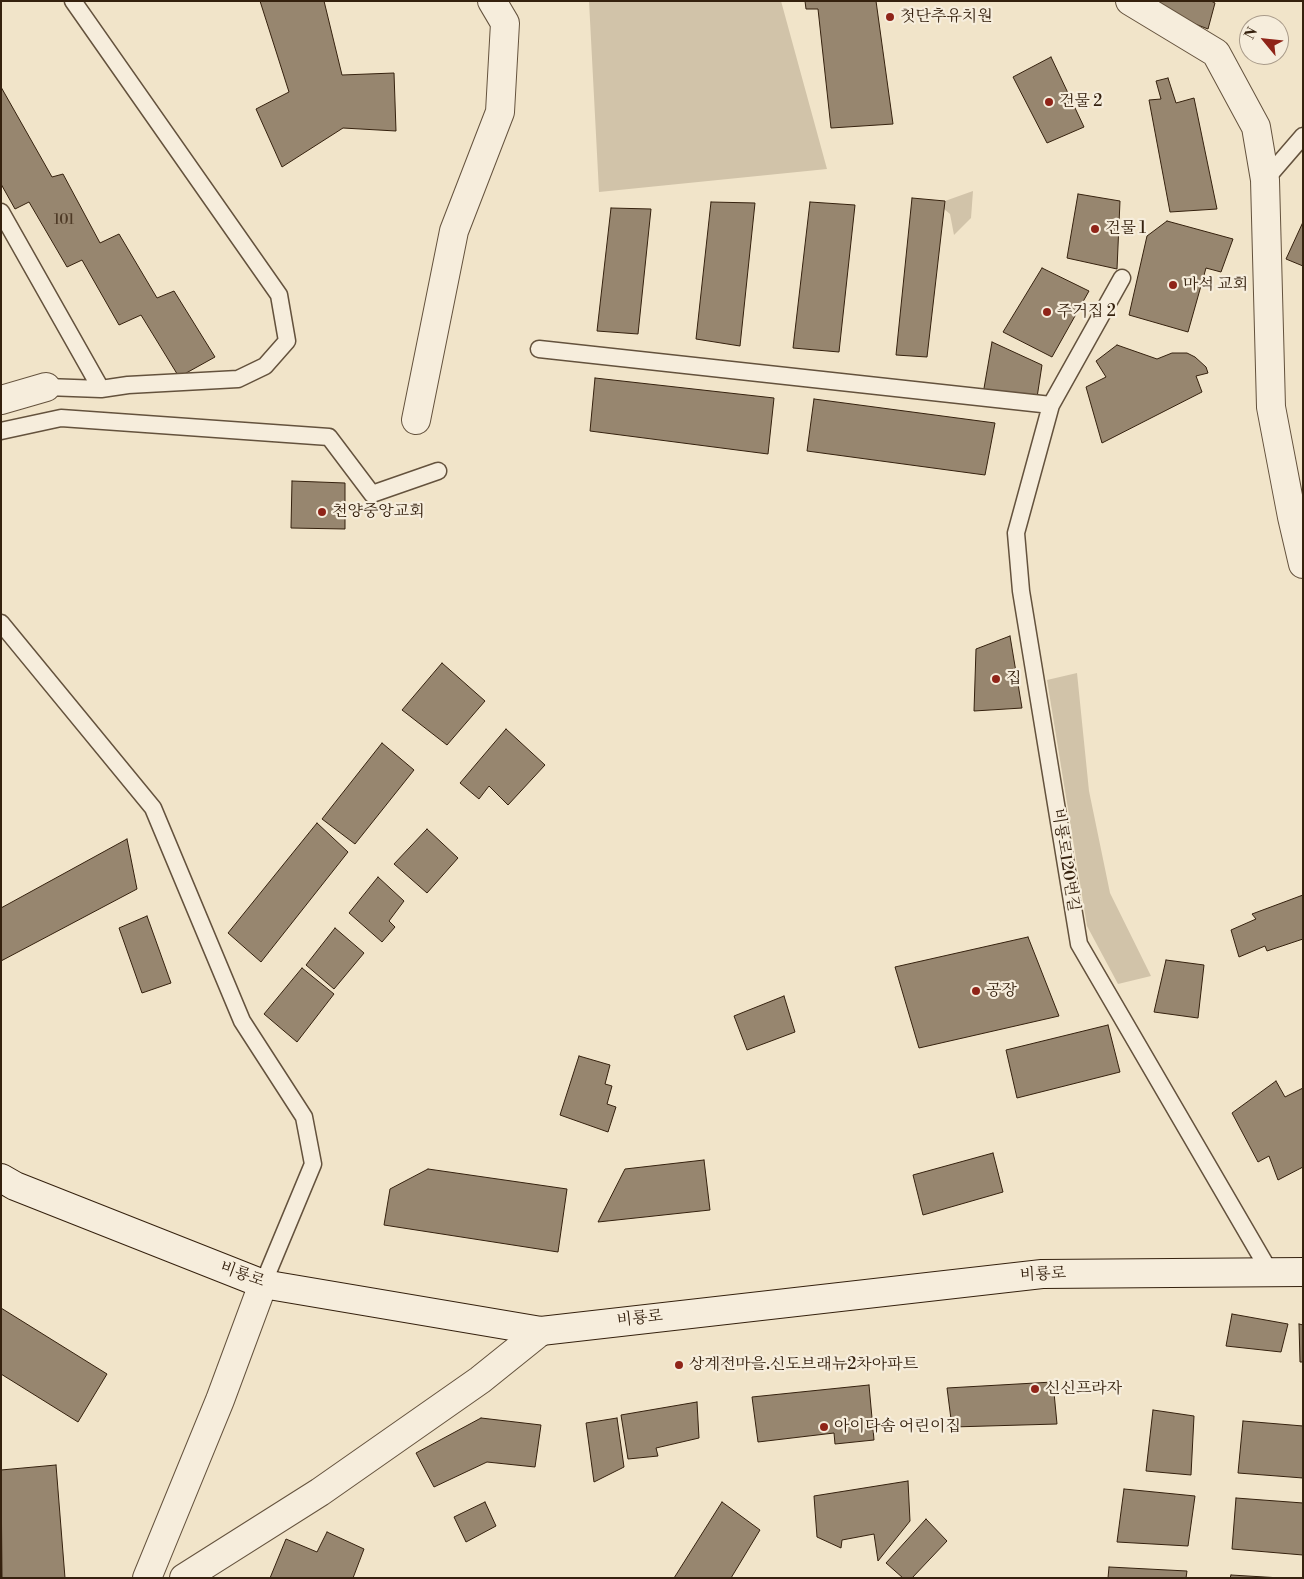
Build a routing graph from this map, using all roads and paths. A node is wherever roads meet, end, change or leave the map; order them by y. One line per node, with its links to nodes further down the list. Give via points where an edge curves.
1 (73, 1): 10 (lane, via 279,295 287,341 265,366 238,379)
2 (492, 1): 13 (street, via 505,22 500,112 454,231)
3 (1130, 1): 5 (street, via 1216,53 1256,127)
4 (1303, 136): 5 (lane)
5 (1265, 180): 16 (street, via 1270,407)
6 (1, 212): 10 (lane)
7 (1122, 278): 12 (lane, 비룡로120번길)
8 (539, 349): 12 (lane)
9 (46, 387): 10 (lane); 11 (street)
10 (101, 389)
11 (1, 400)
12 (1051, 405): 19 (lane, 비룡로120번길, via 1016,533 1020,591 1079,944)
13 (416, 420)
14 (1, 431): 15 (lane, via 60,418 329,437 372,494)
15 (438, 471)
16 (1303, 564)
17 (1, 623): 21 (lane, via 153,808 242,1021 304,1118 313,1164)
18 (1, 1178): 21 (street, 비룡로)
19 (1270, 1272): 20 (street, 비룡로); 22 (street, 비룡로, via 1042,1274)
20 (1303, 1272)
21 (263, 1284): 22 (street, 비룡로); 23 (street, via 220,1400)
22 (541, 1331): 24 (street, via 480,1380 320,1492)
23 (147, 1578)
24 (184, 1578)

